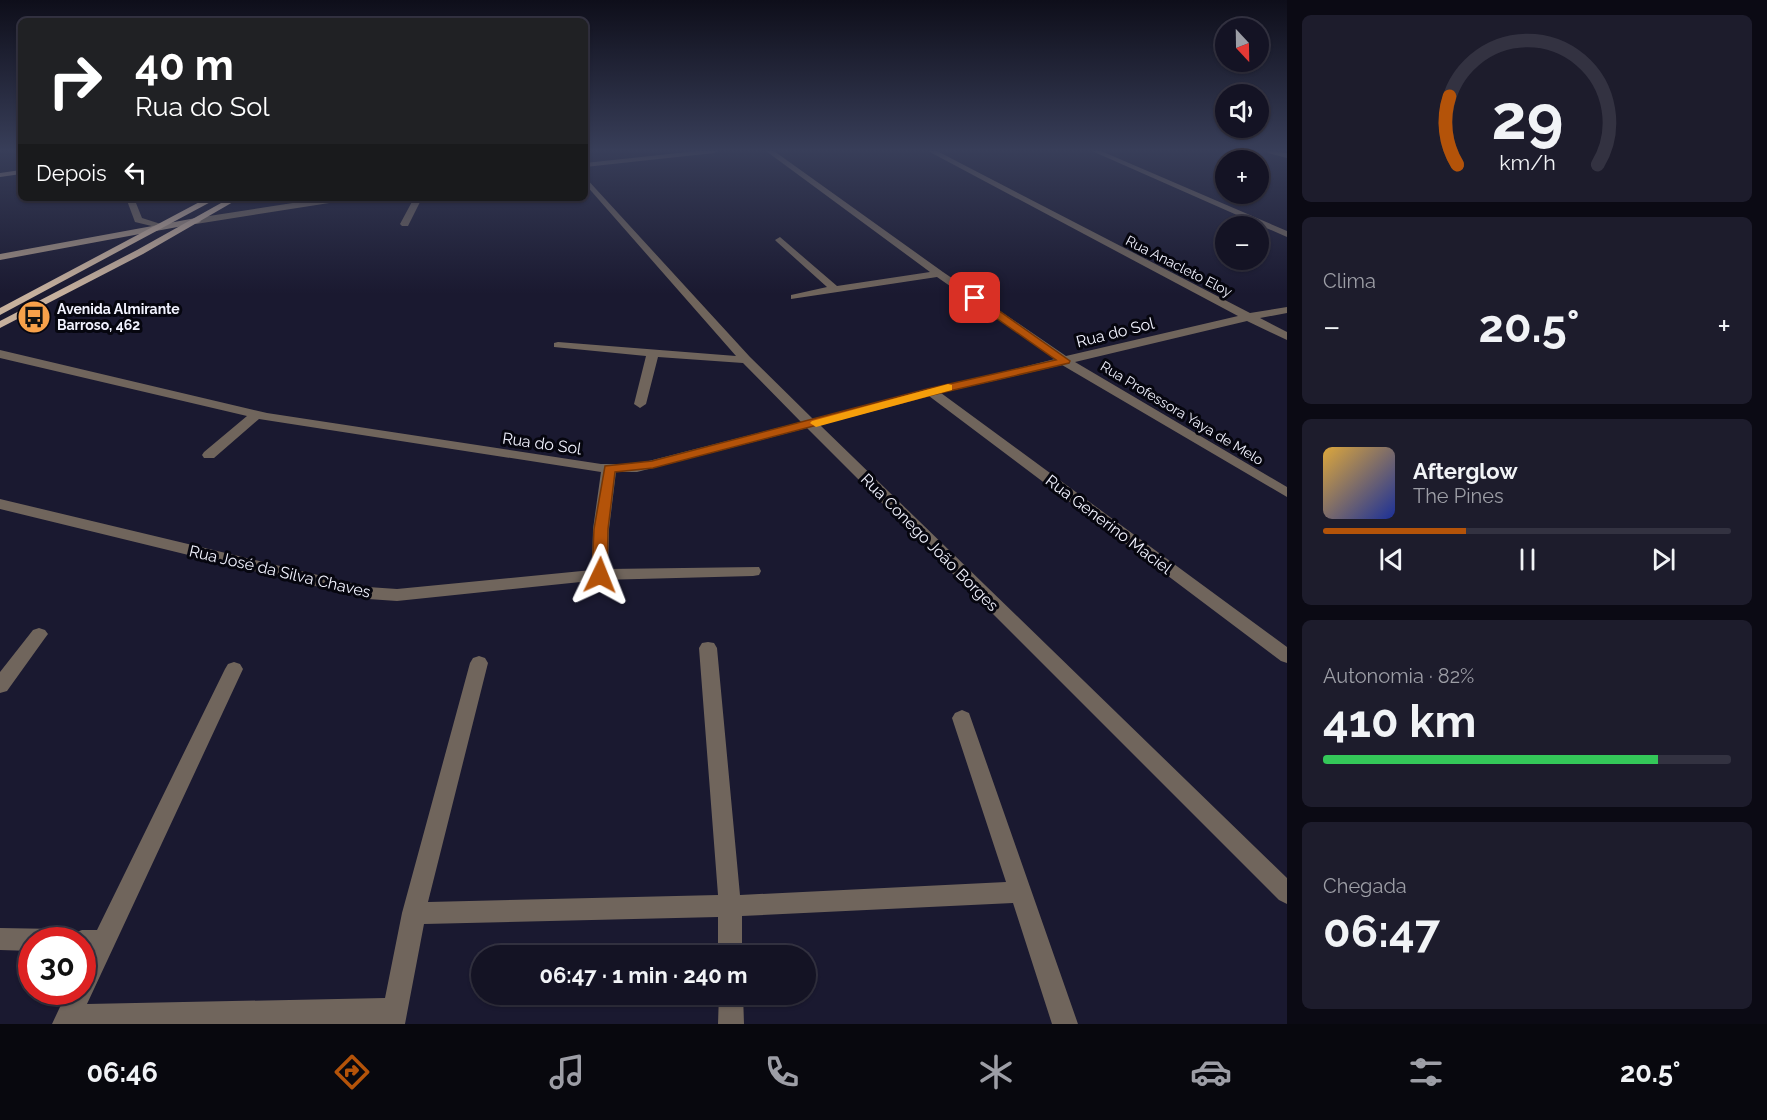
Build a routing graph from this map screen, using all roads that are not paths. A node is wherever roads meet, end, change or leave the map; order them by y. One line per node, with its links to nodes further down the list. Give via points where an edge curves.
1 (603, 199): 27 (street, Rua Conego João Borges)
2 (836, 199): 16 (street, Rua Professora Yaya de Melo)
3 (1023, 199): 21 (street, Rua Anacleto Eloy)
4 (1206, 199): 13 (street)
5 (131, 201): 12 (street, via 138,220)
6 (209, 201): 12 (main road)
7 (231, 201): 10 (main road)
8 (322, 201): 10 (street)
9 (416, 201): 11 (street)
10 (196, 220): 12 (main road); 22 (main road)
11 (405, 224)
12 (161, 227): 15 (main road); 20 (main road)
13 (1287, 234)
14 (780, 240): 17 (street)
15 (0, 257)
16 (939, 274): 17 (street); 28 (street, Rua Professora Yaya de Melo)
17 (835, 289): 18 (street)
18 (795, 297)
19 (1287, 310): 21 (street, Rua do Sol)
20 (0, 312)
21 (1248, 317): 23 (street, Rua Anacleto Eloy); 28 (street, Rua do Sol)
22 (0, 325)
23 (1287, 336)
24 (558, 345): 25 (street)
25 (653, 353): 27 (street); 30 (street)
26 (0, 354): 31 (street, Rua do Sol)
27 (746, 360): 32 (street, Rua Conego João Borges)
28 (1065, 361): 29 (street, Rua do Sol); 35 (street, Rua Professora Yaya de Melo)
29 (931, 392): 32 (street, Rua do Sol); 41 (street, Rua Generino Maciel)
30 (640, 404)
31 (256, 415): 33 (street); 34 (street, Rua do Sol)
32 (812, 424): 34 (street, Rua do Sol, via 637,468); 47 (street, Rua Conego João Borges)
33 (209, 455)
34 (609, 469): 38 (street)
35 (1287, 493)
36 (0, 504): 38 (street, Rua José da Silva Chaves, via 368,593 397,595)
37 (753, 571): 38 (street, Rua José da Silva Chaves)
38 (600, 575)
39 (39, 634): 44 (street)
40 (708, 648): 48 (street)
41 (1287, 656)
42 (479, 663): 49 (street)
43 (234, 669): 50 (street)
44 (0, 686)
45 (962, 718): 46 (street)
46 (1020, 892): 48 (street); 59 (street)
47 (1287, 893)
48 (730, 906): 49 (street); 53 (street)
49 (414, 913): 56 (street)
50 (96, 936)
51 (0, 939): 52 (street)
52 (18, 939)
53 (730, 945)
54 (74, 1005): 57 (street)
55 (731, 1005): 58 (street)
56 (393, 1017): 57 (street)
57 (67, 1021)
58 (731, 1024)
59 (1065, 1024)

